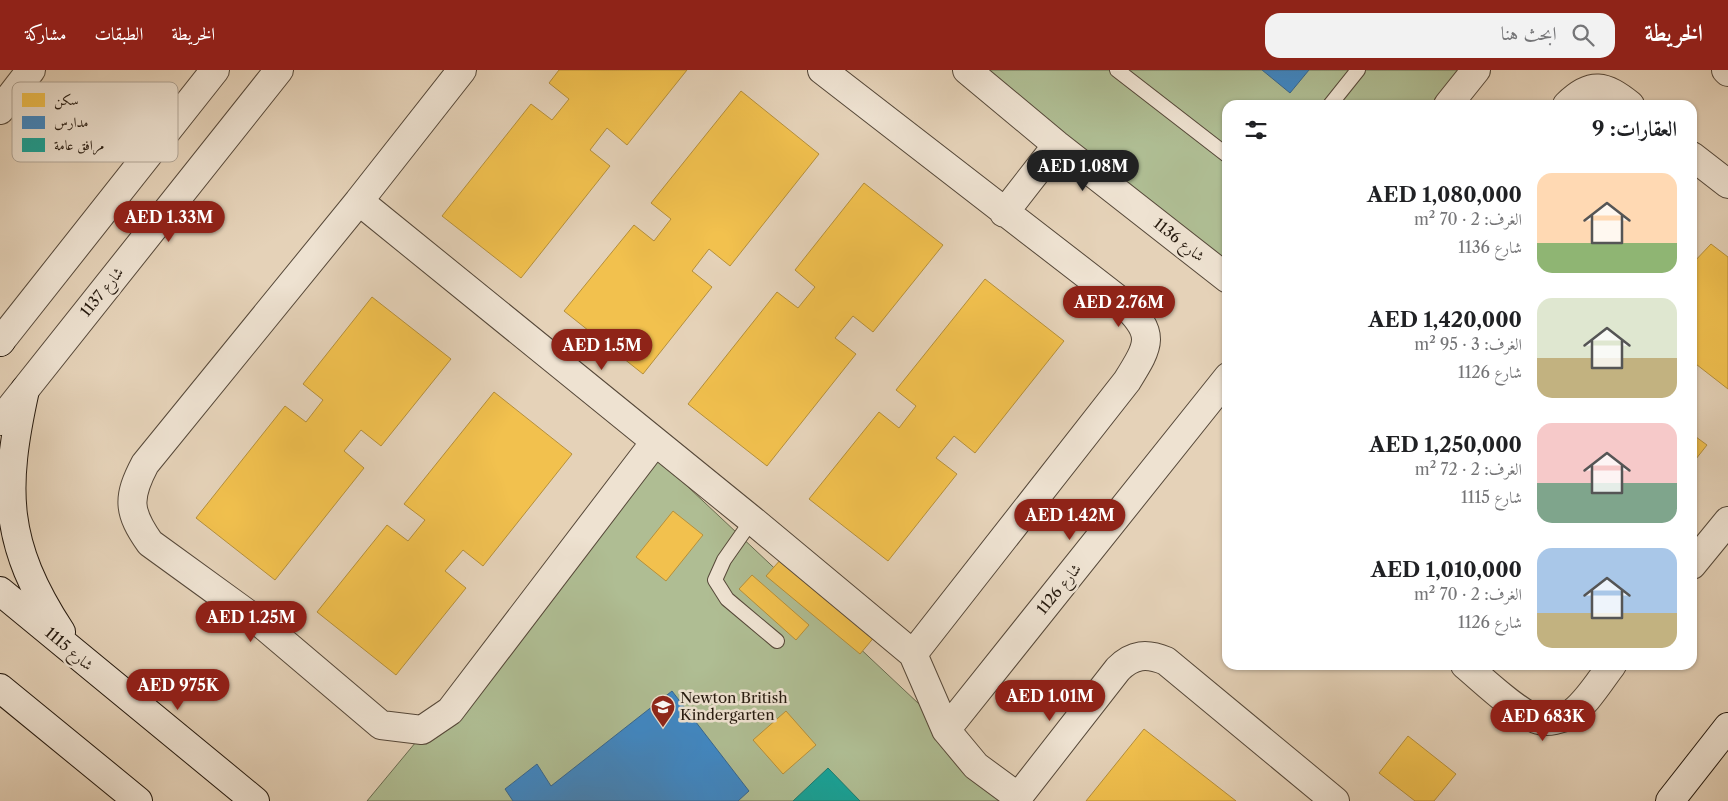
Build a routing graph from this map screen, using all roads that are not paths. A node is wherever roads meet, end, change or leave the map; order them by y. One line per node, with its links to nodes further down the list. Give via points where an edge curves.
1 (31, 70): 10 (street)
2 (215, 70): 17 (street)
3 (279, 70): 28 (street, شارع 1137)
4 (462, 70): 23 (street)
5 (822, 70): 24 (street)
6 (967, 70): 18 (street, شارع 1136)
7 (1116, 70): 19 (lane)
8 (1476, 70): 13 (street)
9 (1350, 73): 12 (lane)
10 (22, 82)
11 (12, 95): 16 (street)
12 (1333, 100)
13 (1452, 100)
14 (1573, 100): 15 (street, via 1593,88 1602,88)
15 (1623, 100)
16 (0, 110)
17 (178, 117)
18 (1057, 145): 24 (street); 25 (street, شارع 1136)
19 (1222, 151)
20 (1697, 160): 22 (street)
21 (142, 162): 26 (street)
22 (1728, 184)
23 (359, 201): 30 (street); 30 (street, via 144,464 134,483 131,507 150,543 263,625 381,725 422,730 450,711)
24 (1004, 213): 37 (street, via 1123,303 1141,320 1147,337 1142,357 1127,381)
25 (1222, 274)
26 (0, 342)
27 (1222, 385): 42 (street, شارع 1126)
28 (25, 390): 29 (street, شارع 1137); 36 (street, via 12,452 12,516 20,552 34,587)
29 (0, 421)
30 (655, 442): 31 (street)
31 (752, 520): 35 (lane, via 724,560 715,580 727,599); 37 (street)
32 (1728, 521): 33 (street)
33 (1697, 559)
34 (0, 591): 36 (street, شارع 1115)
35 (777, 640)
36 (75, 654): 45 (street, شارع 1115)
37 (913, 654): 42 (street)
38 (1471, 670): 39 (street, via 1522,712 1540,721 1569,716)
39 (1608, 670)
40 (0, 688): 44 (street)
41 (1728, 727): 47 (street)
42 (946, 730): 43 (street, via 976,766)
43 (1017, 799): 46 (street, via 1118,669 1132,658 1150,655 1166,661)
44 (138, 801)
45 (255, 801)
46 (1335, 801)
47 (1670, 801)

